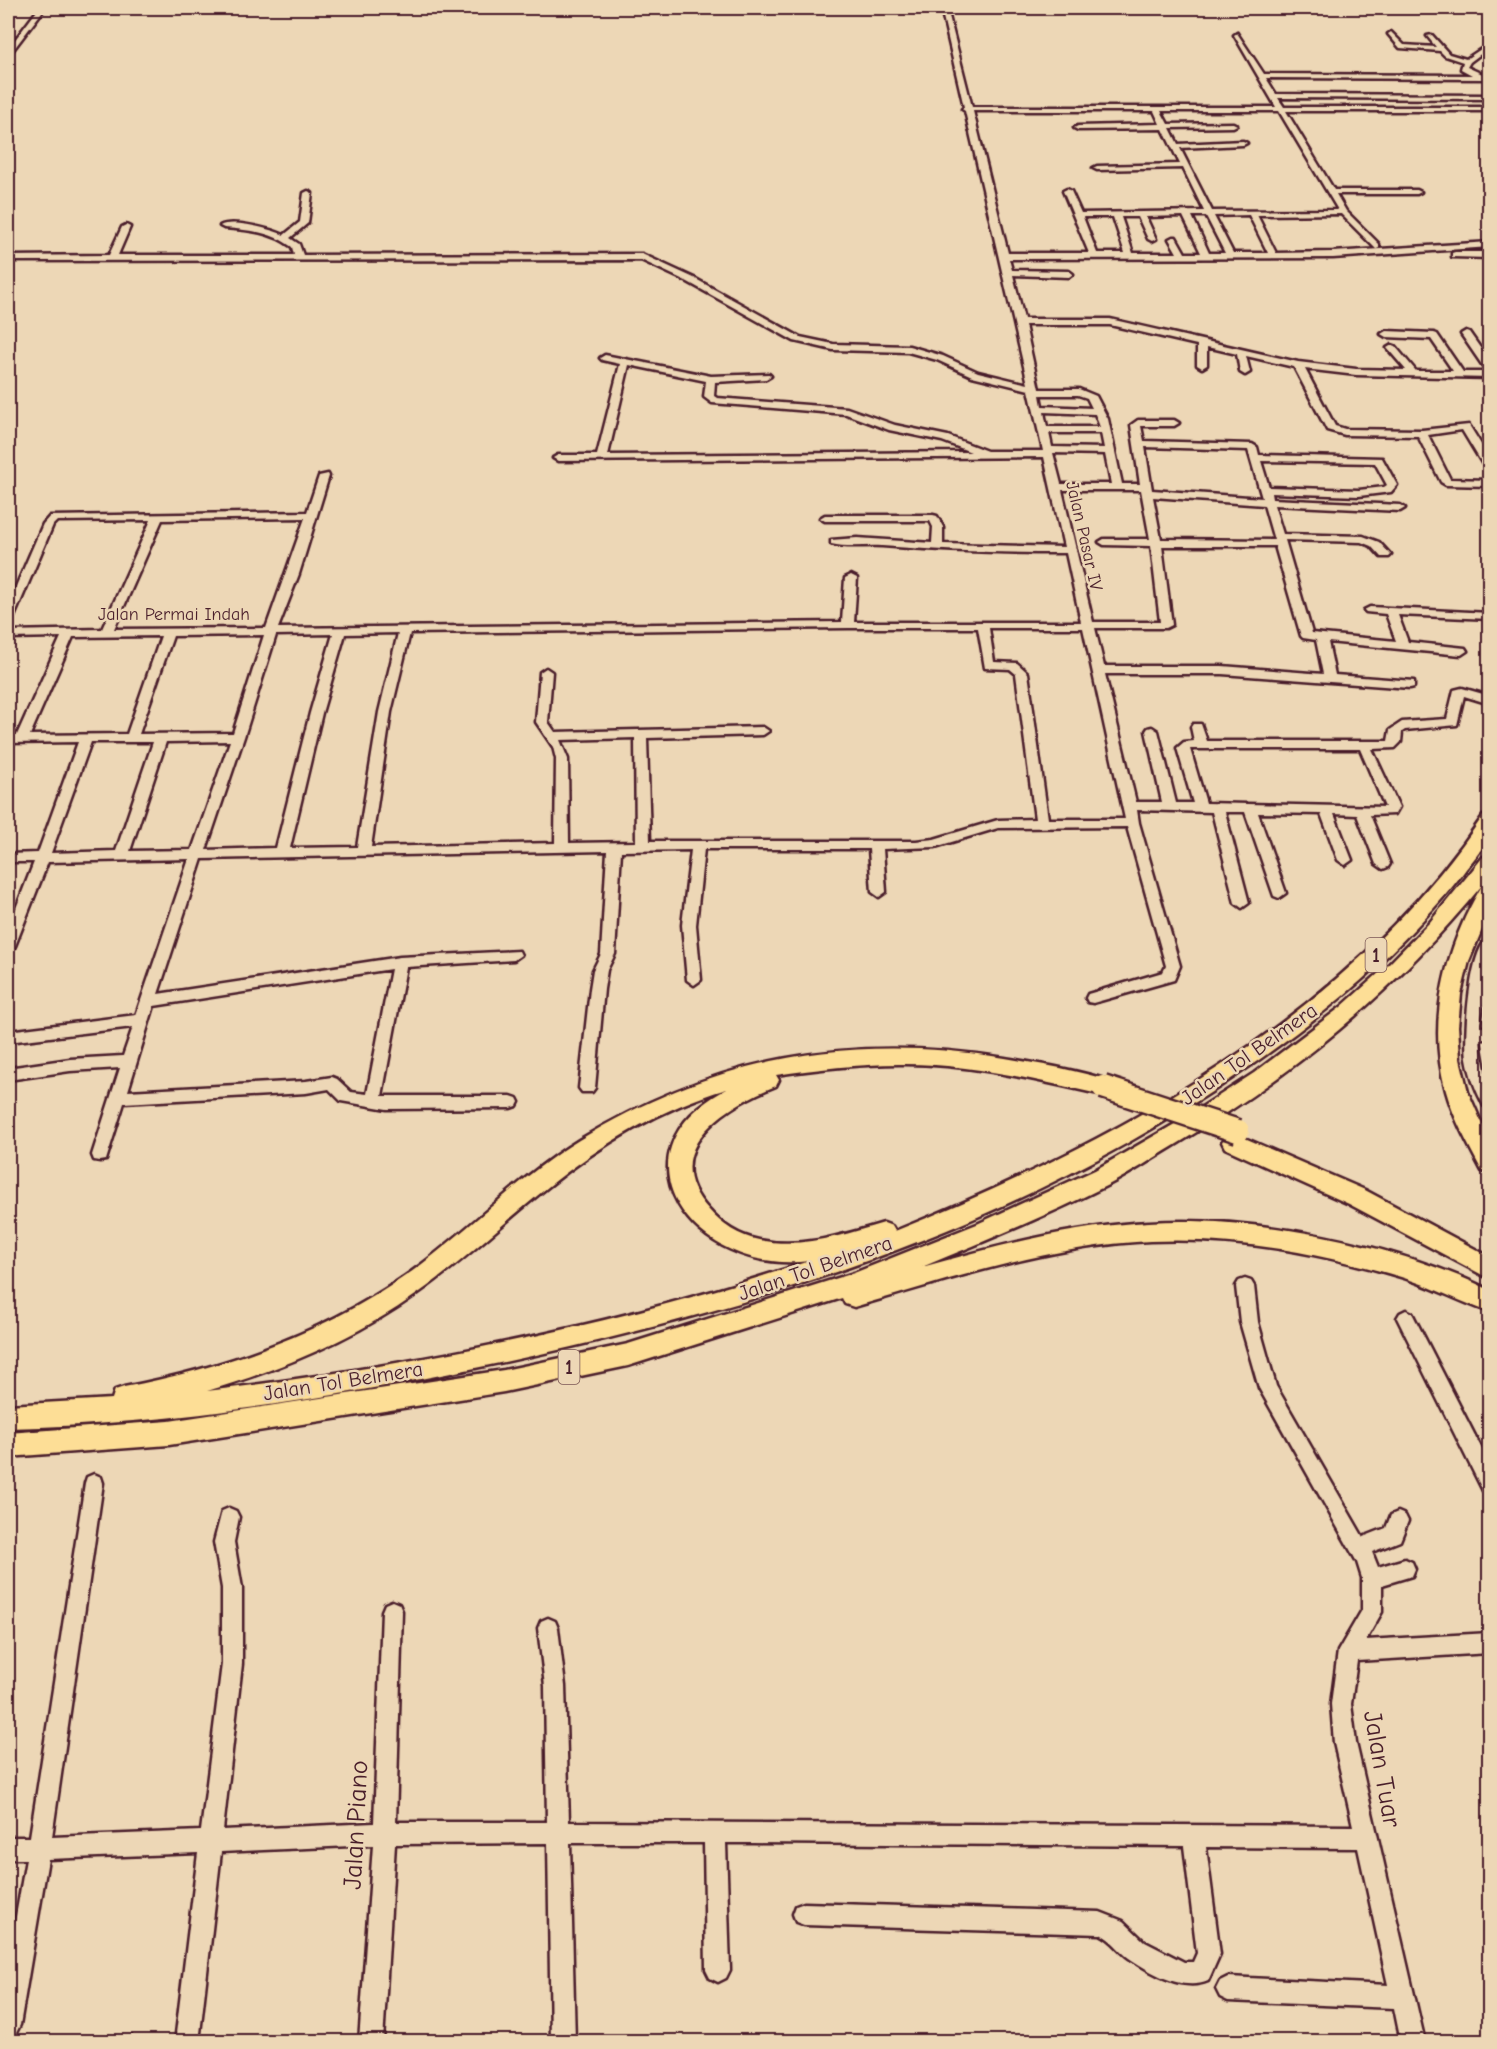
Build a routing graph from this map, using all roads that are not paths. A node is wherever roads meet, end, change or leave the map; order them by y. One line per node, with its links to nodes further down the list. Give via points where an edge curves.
1 (42, 8): 8 (street)
2 (944, 8): 15 (street, Jalan Pasar IV)
3 (1391, 34): 6 (street, via 1402,48)
4 (1238, 35): 10 (street)
5 (1430, 36): 6 (street)
6 (1444, 49): 9 (street, via 1450,57)
7 (1483, 50): 9 (street)
8 (8, 53)
9 (1467, 60): 11 (street, via 1463,68)
10 (1261, 76): 11 (street); 12 (street)
11 (1487, 78)
12 (1273, 96): 13 (street); 16 (street)
13 (1490, 97)
14 (1156, 108): 15 (street); 16 (street); 19 (street)
15 (966, 109): 50 (street, Jalan Pasar IV)
16 (1281, 109): 17 (street); 26 (street)
17 (1490, 109)
18 (1233, 125): 19 (street)
19 (1167, 127): 20 (street); 22 (street)
20 (1078, 128)
21 (1243, 143): 22 (street)
22 (1174, 146): 23 (street)
23 (1185, 166): 24 (street); 29 (street)
24 (1097, 168)
25 (1066, 191): 35 (street)
26 (1334, 192): 27 (street); 30 (street)
27 (1417, 192)
28 (308, 193): 39 (street, via 304,223)
29 (1209, 212): 32 (street); 33 (street); 46 (street)
30 (1343, 212): 33 (street); 43 (street)
31 (1140, 213): 32 (street); 34 (street); 40 (street)
32 (1185, 213): 45 (street)
33 (1252, 213): 47 (street)
34 (1116, 214): 35 (street); 52 (street)
35 (1078, 215): 51 (street)
36 (224, 226): 39 (street, via 267,231)
37 (126, 227): 49 (street)
38 (1439, 237): 43 (street)
39 (285, 238): 53 (street, via 296,246)
40 (1152, 239)
41 (1173, 239): 44 (street)
42 (1490, 244): 43 (street)
43 (1378, 249): 47 (street, via 1333,255); 48 (street, via 1407,255)
44 (1182, 255): 45 (street); 52 (street)
45 (1206, 255): 46 (street)
46 (1230, 255): 47 (street)
47 (1274, 255)
48 (1490, 255)
49 (113, 256): 53 (street); 54 (street)
50 (1003, 256): 51 (street); 55 (street, Jalan Pasar IV)
51 (1094, 256): 52 (street)
52 (1130, 256)
53 (299, 257): 73 (street, via 642,257 797,339 833,347 909,349 975,374)
54 (8, 258)
55 (1007, 272): 56 (street); 57 (street, Jalan Pasar IV)
56 (1069, 274)
57 (1020, 322): 60 (street, via 1110,322); 73 (street, Jalan Pasar IV)
58 (1386, 334): 68 (street, via 1434,336)
59 (1466, 334): 69 (street)
60 (1202, 343): 62 (street); 65 (street)
61 (1392, 348): 70 (street)
62 (1241, 352): 66 (street); 67 (street)
63 (605, 358): 64 (street)
64 (625, 361): 72 (street); 84 (street)
65 (1202, 365)
66 (1298, 365): 70 (street); 79 (street, via 1331,428 1344,432)
67 (1245, 372)
68 (1459, 373): 69 (street); 70 (street)
69 (1490, 373)
70 (1413, 374)
71 (766, 376): 72 (street)
72 (711, 379): 83 (street, via 709,397 715,401 847,411)
73 (1034, 390): 74 (street, Jalan Pasar IV); 75 (street, via 1087,394)
74 (1038, 409): 75 (street); 77 (street, Jalan Pasar IV)
75 (1099, 411): 78 (street)
76 (1174, 423): 80 (street, via 1136,424)
77 (1043, 430): 78 (street); 82 (street, Jalan Pasar IV)
78 (1105, 430): 81 (street)
79 (1422, 433): 87 (street, via 1465,427); 89 (street, via 1446,482)
80 (1140, 444): 86 (street, via 1248,446); 92 (street)
81 (1109, 451): 82 (street); 91 (street)
82 (1048, 452): 83 (street); 90 (street, Jalan Pasar IV)
83 (989, 455): 84 (street)
84 (602, 457): 85 (street)
85 (558, 458)
86 (1256, 458): 93 (street); 93 (street, via 1378,460 1392,485 1387,490 1359,493)
87 (1490, 468)
88 (324, 476): 96 (street)
89 (1490, 483)
90 (1056, 487): 91 (street); 104 (street, Jalan Pasar IV)
91 (1117, 488): 92 (street)
92 (1147, 490): 94 (street); 100 (street)
93 (1265, 490): 94 (street)
94 (1270, 502): 95 (street); 99 (street)
95 (1400, 508)
96 (310, 515): 97 (street); 116 (street)
97 (158, 517): 110 (street, via 50,520); 118 (street)
98 (825, 518): 103 (street, via 933,518 938,528)
99 (1279, 540): 100 (street); 105 (street, via 1363,539 1375,544); 121 (street, via 1305,634)
100 (1156, 541): 102 (street); 111 (street, Jalan Permai Indah, via 1166,625)
101 (835, 542): 103 (street)
102 (1104, 542)
103 (937, 548): 104 (street)
104 (1071, 550): 111 (street, Jalan Pasar IV)
105 (1384, 555)
106 (851, 578): 112 (street)
107 (1370, 610): 108 (street)
108 (1391, 611): 109 (street); 122 (street)
109 (1490, 616)
110 (8, 618)
111 (1087, 623): 113 (street, Jalan Permai Indah); 124 (street, Jalan Pasar IV)
112 (848, 625): 113 (street, Jalan Permai Indah); 115 (street, Jalan Permai Indah)
113 (983, 625): 150 (street, via 989,665 1013,666 1022,673)
114 (340, 630): 115 (street, Jalan Permai Indah); 116 (street, Jalan Permai Indah); 159 (street)
115 (405, 630): 157 (street, via 385,712)
116 (271, 631): 119 (street, Jalan Permai Indah); 133 (street)
117 (69, 632): 118 (street, Jalan Permai Indah); 120 (street, Jalan Permai Indah); 138 (street)
118 (107, 632): 119 (street, Jalan Permai Indah)
119 (168, 632): 135 (street)
120 (8, 634)
121 (1321, 638): 122 (street); 126 (street)
122 (1403, 644): 123 (street)
123 (1461, 651)
124 (1099, 670): 126 (street, via 1222,670); 142 (street, Jalan Pasar IV)
125 (546, 672): 134 (street, via 542,722)
126 (1330, 678): 127 (street)
127 (1410, 684)
128 (1490, 700): 141 (street, via 1458,693 1453,722 1402,726 1390,745)
129 (1197, 728): 140 (street)
130 (763, 731): 132 (street)
131 (1152, 731): 143 (street)
132 (641, 733): 134 (street); 154 (street)
133 (238, 736): 137 (street); 158 (street)
134 (552, 736): 156 (street, via 562,759)
135 (132, 737): 136 (street); 137 (street)
136 (86, 738): 138 (street); 161 (street)
137 (161, 738): 160 (street)
138 (22, 739): 139 (street)
139 (8, 740)
140 (1201, 744): 141 (street); 144 (street, via 1183,748)
141 (1365, 747): 148 (street, via 1392,807 1390,811)
142 (1130, 806): 143 (street); 151 (street, Jalan Pasar IV)
143 (1170, 807): 144 (street)
144 (1201, 808): 145 (street)
145 (1218, 808): 146 (street); 169 (street)
146 (1250, 810): 147 (street); 168 (street)
147 (1326, 811): 148 (street); 163 (street)
148 (1362, 811): 165 (street)
149 (1490, 820): 191 (highway, Jalan Tol Belmera / 1, via 1447,880 1376,955 1327,999 1238,1065 1150,1122)
150 (1042, 822): 151 (street); 153 (street, via 986,826 936,843)
151 (1132, 823): 175 (street, Jalan Pasar IV, via 1172,972)
152 (698, 845): 153 (street); 154 (street); 174 (street, via 689,925)
153 (876, 846): 167 (street)
154 (643, 847): 155 (street)
155 (614, 848): 156 (street); 182 (street, via 608,954 597,988)
156 (562, 849): 157 (street)
157 (363, 852): 159 (street)
158 (196, 853): 159 (street); 160 (street); 176 (street)
159 (282, 853)
160 (122, 855): 161 (street)
161 (44, 857): 162 (street); 171 (street)
162 (8, 858)
163 (1345, 860)
164 (1490, 862): 197 (highway, Jalan Tol Belmera / 1, via 1437,927 1348,1012 1262,1079 1188,1127 1103,1176 985,1231 859,1282)
165 (1383, 864)
166 (1490, 888): 190 (highway, via 1450,988 1446,1031 1451,1070 1467,1122)
167 (879, 892)
168 (1279, 893)
169 (1242, 903)
170 (1490, 944): 178 (street, via 1479,970)
171 (8, 945)
172 (514, 955): 173 (street)
173 (400, 962): 176 (street); 185 (street)
174 (694, 980)
175 (1093, 998)
176 (150, 1000): 177 (street)
177 (143, 1020): 179 (street); 180 (street)
178 (1482, 1033): 187 (street, via 1477,1073)
179 (8, 1036)
180 (130, 1061): 181 (street); 184 (street)
181 (8, 1074)
182 (586, 1088)
183 (1101, 1091): 188 (highway, via 1169,1118); 191 (highway, via 964,1067 858,1065 812,1070 765,1081 723,1099 690,1131 678,1165 682,1191 706,1226 728,1240 760,1250 797,1253 831,1248); 198 (highway, via 1022,1067 905,1054 831,1056 743,1074 682,1095 584,1148 409,1286 308,1345 210,1380)
184 (120, 1097): 185 (street, via 327,1083 336,1085 347,1097); 189 (street)
185 (373, 1101): 186 (street)
186 (511, 1102)
187 (1490, 1102)
188 (1235, 1137): 192 (highway, via 1408,1212); 193 (highway)
189 (100, 1155)
190 (1490, 1165)
191 (992, 1202): 198 (highway, Jalan Tol Belmera / 1, via 861,1255 730,1296 636,1323 505,1353 341,1383 172,1406)
192 (1490, 1258)
193 (1490, 1269)
194 (1245, 1286): 204 (street, Jalan Tuar, via 1249,1322 1268,1388)
195 (1490, 1302): 197 (highway, via 1397,1264 1259,1235 1133,1233 1040,1249 937,1273 765,1323)
196 (1406, 1318): 201 (street)
197 (685, 1337): 199 (highway, Jalan Tol Belmera / 1, via 628,1355 504,1381 339,1408 169,1432)
198 (9, 1417)
199 (8, 1445)
200 (94, 1483): 218 (street)
201 (1490, 1485)
202 (230, 1517): 216 (street, via 224,1542 232,1588 232,1665)
203 (1398, 1521): 204 (street, via 1394,1534)
204 (1359, 1548): 206 (street, Jalan Tuar)
205 (1405, 1569): 206 (street)
206 (1372, 1578): 210 (street, Jalan Tuar, via 1371,1612)
207 (392, 1611): 213 (street, Jalan Piano)
208 (548, 1628): 211 (street, via 555,1686)
209 (1490, 1643): 210 (street)
210 (1348, 1651): 215 (street, Jalan Tuar, via 1341,1704)
211 (559, 1832): 212 (street); 213 (street); 226 (street)
212 (715, 1832): 214 (street); 220 (street)
213 (385, 1833): 216 (street); 225 (street, Jalan Piano)
214 (1193, 1835): 215 (street); 219 (street, via 1209,1954 1200,1973 1182,1974 1137,1950 1114,1929 1100,1923)
215 (1365, 1837): 222 (street, Jalan Tuar)
216 (212, 1842): 218 (street); 224 (street)
217 (8, 1848): 218 (street)
218 (39, 1848): 223 (street)
219 (804, 1914)
220 (718, 1970)
221 (1228, 1989): 222 (street)
222 (1403, 1997): 227 (street, Jalan Tuar)
223 (8, 2025)
224 (187, 2042)
225 (371, 2042)
226 (563, 2042)
227 (1413, 2042)

